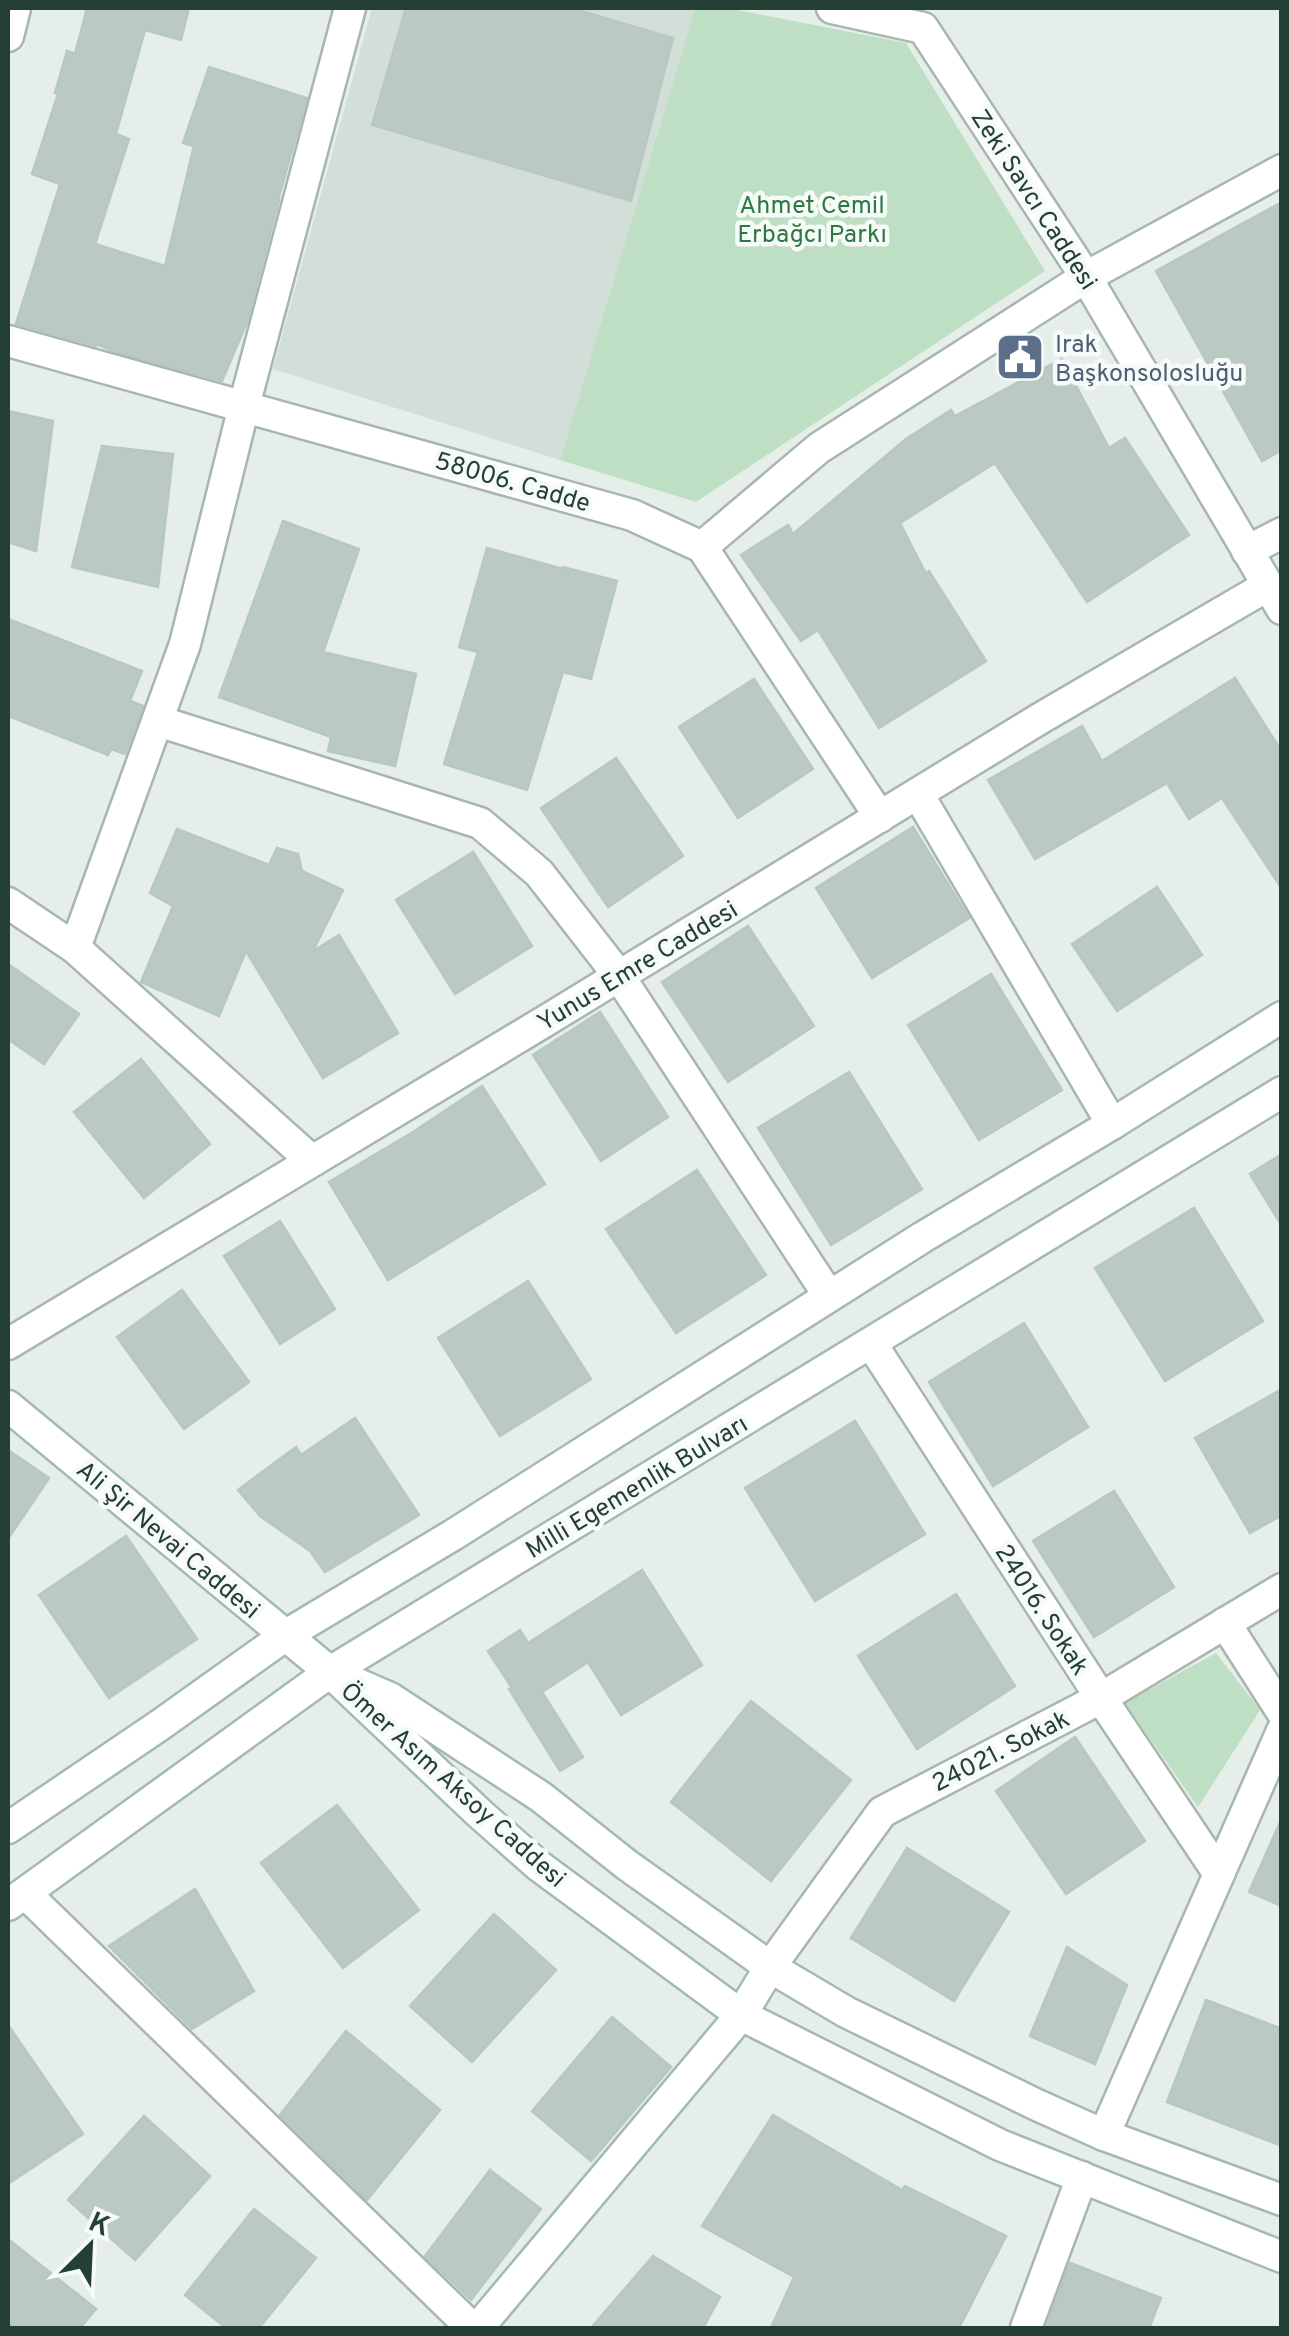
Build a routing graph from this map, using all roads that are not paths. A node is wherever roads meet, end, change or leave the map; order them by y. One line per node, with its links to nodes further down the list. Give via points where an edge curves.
1 (15, 8): 5 (street)
2 (350, 8): 9 (street)
3 (832, 8): 4 (street, Zeki Savcı Caddesi)
4 (926, 18): 7 (street, Zeki Savcı Caddesi)
5 (8, 36)
6 (1282, 170): 7 (street)
7 (1086, 277): 11 (street, via 819,448); 12 (street, Zeki Savcı Caddesi)
8 (8, 341): 9 (street, 58006. Cadde)
9 (244, 406): 11 (street, 58006. Cadde, via 632,514); 14 (street, via 185,644)
10 (1282, 533): 12 (street)
11 (702, 547): 16 (street)
12 (1246, 551): 13 (street, Zeki Savcı Caddesi)
13 (1274, 597): 15 (street, Yunus Emre Caddesi, via 1041,718)
14 (158, 720): 18 (street); 19 (street, via 480,823 539,873)
15 (918, 794): 16 (street, Yunus Emre Caddesi); 22 (street)
16 (880, 817): 19 (street, Yunus Emre Caddesi)
17 (8, 903): 18 (street)
18 (75, 948): 23 (street)
19 (619, 976): 23 (street, Yunus Emre Caddesi); 24 (street)
20 (1282, 1017): 22 (street)
21 (1282, 1092): 25 (street, Milli Egemenlik Bulvarı)
22 (1112, 1124): 24 (street)
23 (312, 1161): 26 (street, Yunus Emre Caddesi)
24 (829, 1296): 30 (street)
25 (871, 1342): 31 (street, Milli Egemenlik Bulvarı); 32 (street, 24016. Sokak)
26 (8, 1344)
27 (8, 1406): 30 (street, Ali Şir Nevai Caddesi)
28 (1282, 1589): 29 (street, 24021. Sokak)
29 (1225, 1623): 32 (street, 24021. Sokak); 33 (street)
30 (286, 1635): 31 (street, Ali Şir Nevai Caddesi); 35 (street)
31 (330, 1672): 37 (street, Milli Egemenlik Bulvarı); 38 (street, Ömer Asım Aksoy Caddesi, via 390,1698 541,1797); 39 (street, Ömer Asım Aksoy Caddesi, via 539,1866)
32 (1101, 1698): 36 (street, 24016. Sokak); 38 (street, 24021. Sokak, via 882,1812)
33 (1282, 1712)
34 (1282, 1731): 36 (street)
35 (8, 1828)
36 (1218, 1874): 40 (street)
37 (17, 1899): 44 (street)
38 (770, 1967): 39 (street, 24021. Sokak); 40 (street, Ömer Asım Aksoy Caddesi, via 846,2012)
39 (742, 2015): 41 (street, Ömer Asım Aksoy Caddesi, via 1000,2144); 44 (street, 24021. Sokak)
40 (1104, 2135): 42 (street, Ömer Asım Aksoy Caddesi)
41 (1082, 2177): 43 (street, Ömer Asım Aksoy Caddesi); 45 (street)
42 (1282, 2200)
43 (1282, 2257)
44 (475, 2328)
45 (1026, 2328)

